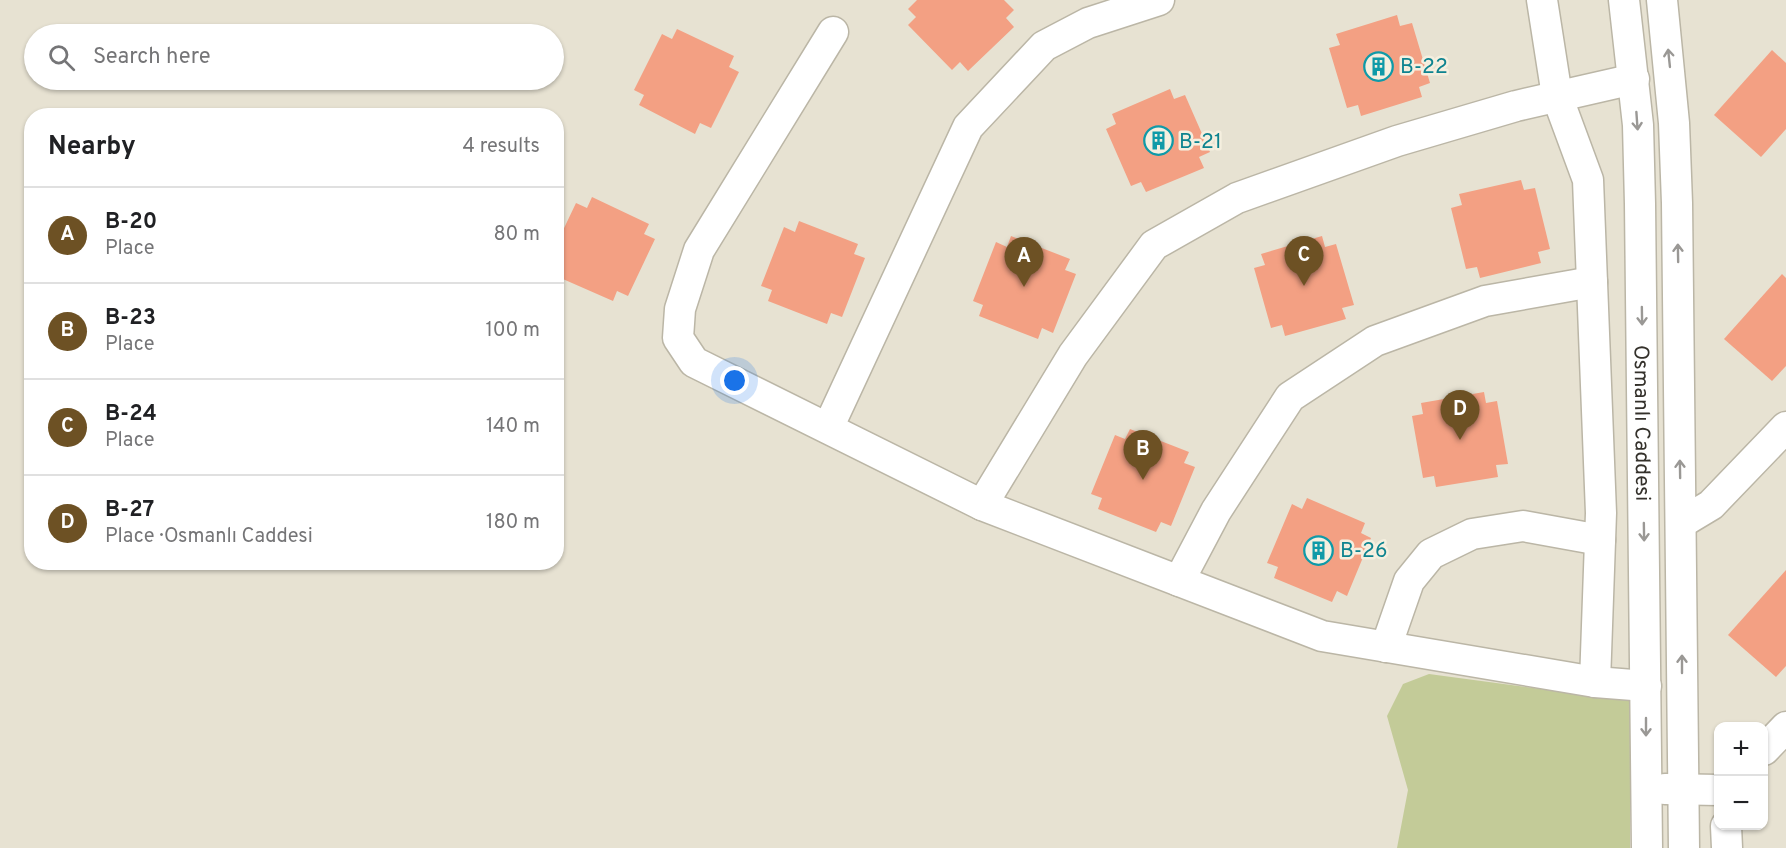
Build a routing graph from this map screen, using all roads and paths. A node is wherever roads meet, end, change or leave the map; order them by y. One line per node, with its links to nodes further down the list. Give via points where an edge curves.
1 (1159, 0): 10 (street, via 1088,22 1044,46 968,127)
2 (1542, 0): 7 (street)
3 (1624, 0): 6 (street, Osmanlı Caddesi)
4 (1662, 0): 12 (street, Osmanlı Caddesi, one-way to 4, via 1677,180)
5 (833, 32): 10 (street, via 699,250 680,309 678,338 694,362)
6 (1634, 79): 7 (street); 17 (street, Osmanlı Caddesi, one-way to 17, via 1640,204)
7 (1557, 96): 8 (street, via 1588,180); 11 (street, via 1397,141 1237,198 1154,245 1072,355)
8 (1592, 282): 13 (street); 14 (street, via 1485,301 1375,341 1290,397 1216,511)
9 (1786, 427): 12 (street, via 1711,505)
10 (828, 428): 11 (street)
11 (982, 505): 14 (street)
12 (1681, 523): 21 (street, Osmanlı Caddesi, one-way to 12)
13 (1600, 540): 15 (street, via 1523,526 1472,534 1431,554 1409,580); 16 (street)
14 (1179, 581): 15 (street, via 1322,636)
15 (1386, 647): 16 (street)
16 (1595, 681): 17 (street)
17 (1646, 686): 20 (street, Osmanlı Caddesi, one-way to 20)
18 (1786, 727): 19 (street)
19 (1768, 746)
20 (1646, 789): 21 (street); 24 (street, Osmanlı Caddesi)
21 (1683, 789): 22 (street); 25 (street, Osmanlı Caddesi)
22 (1714, 790)
23 (1726, 830): 26 (street)
24 (1647, 848)
25 (1684, 848)
26 (1727, 848)

